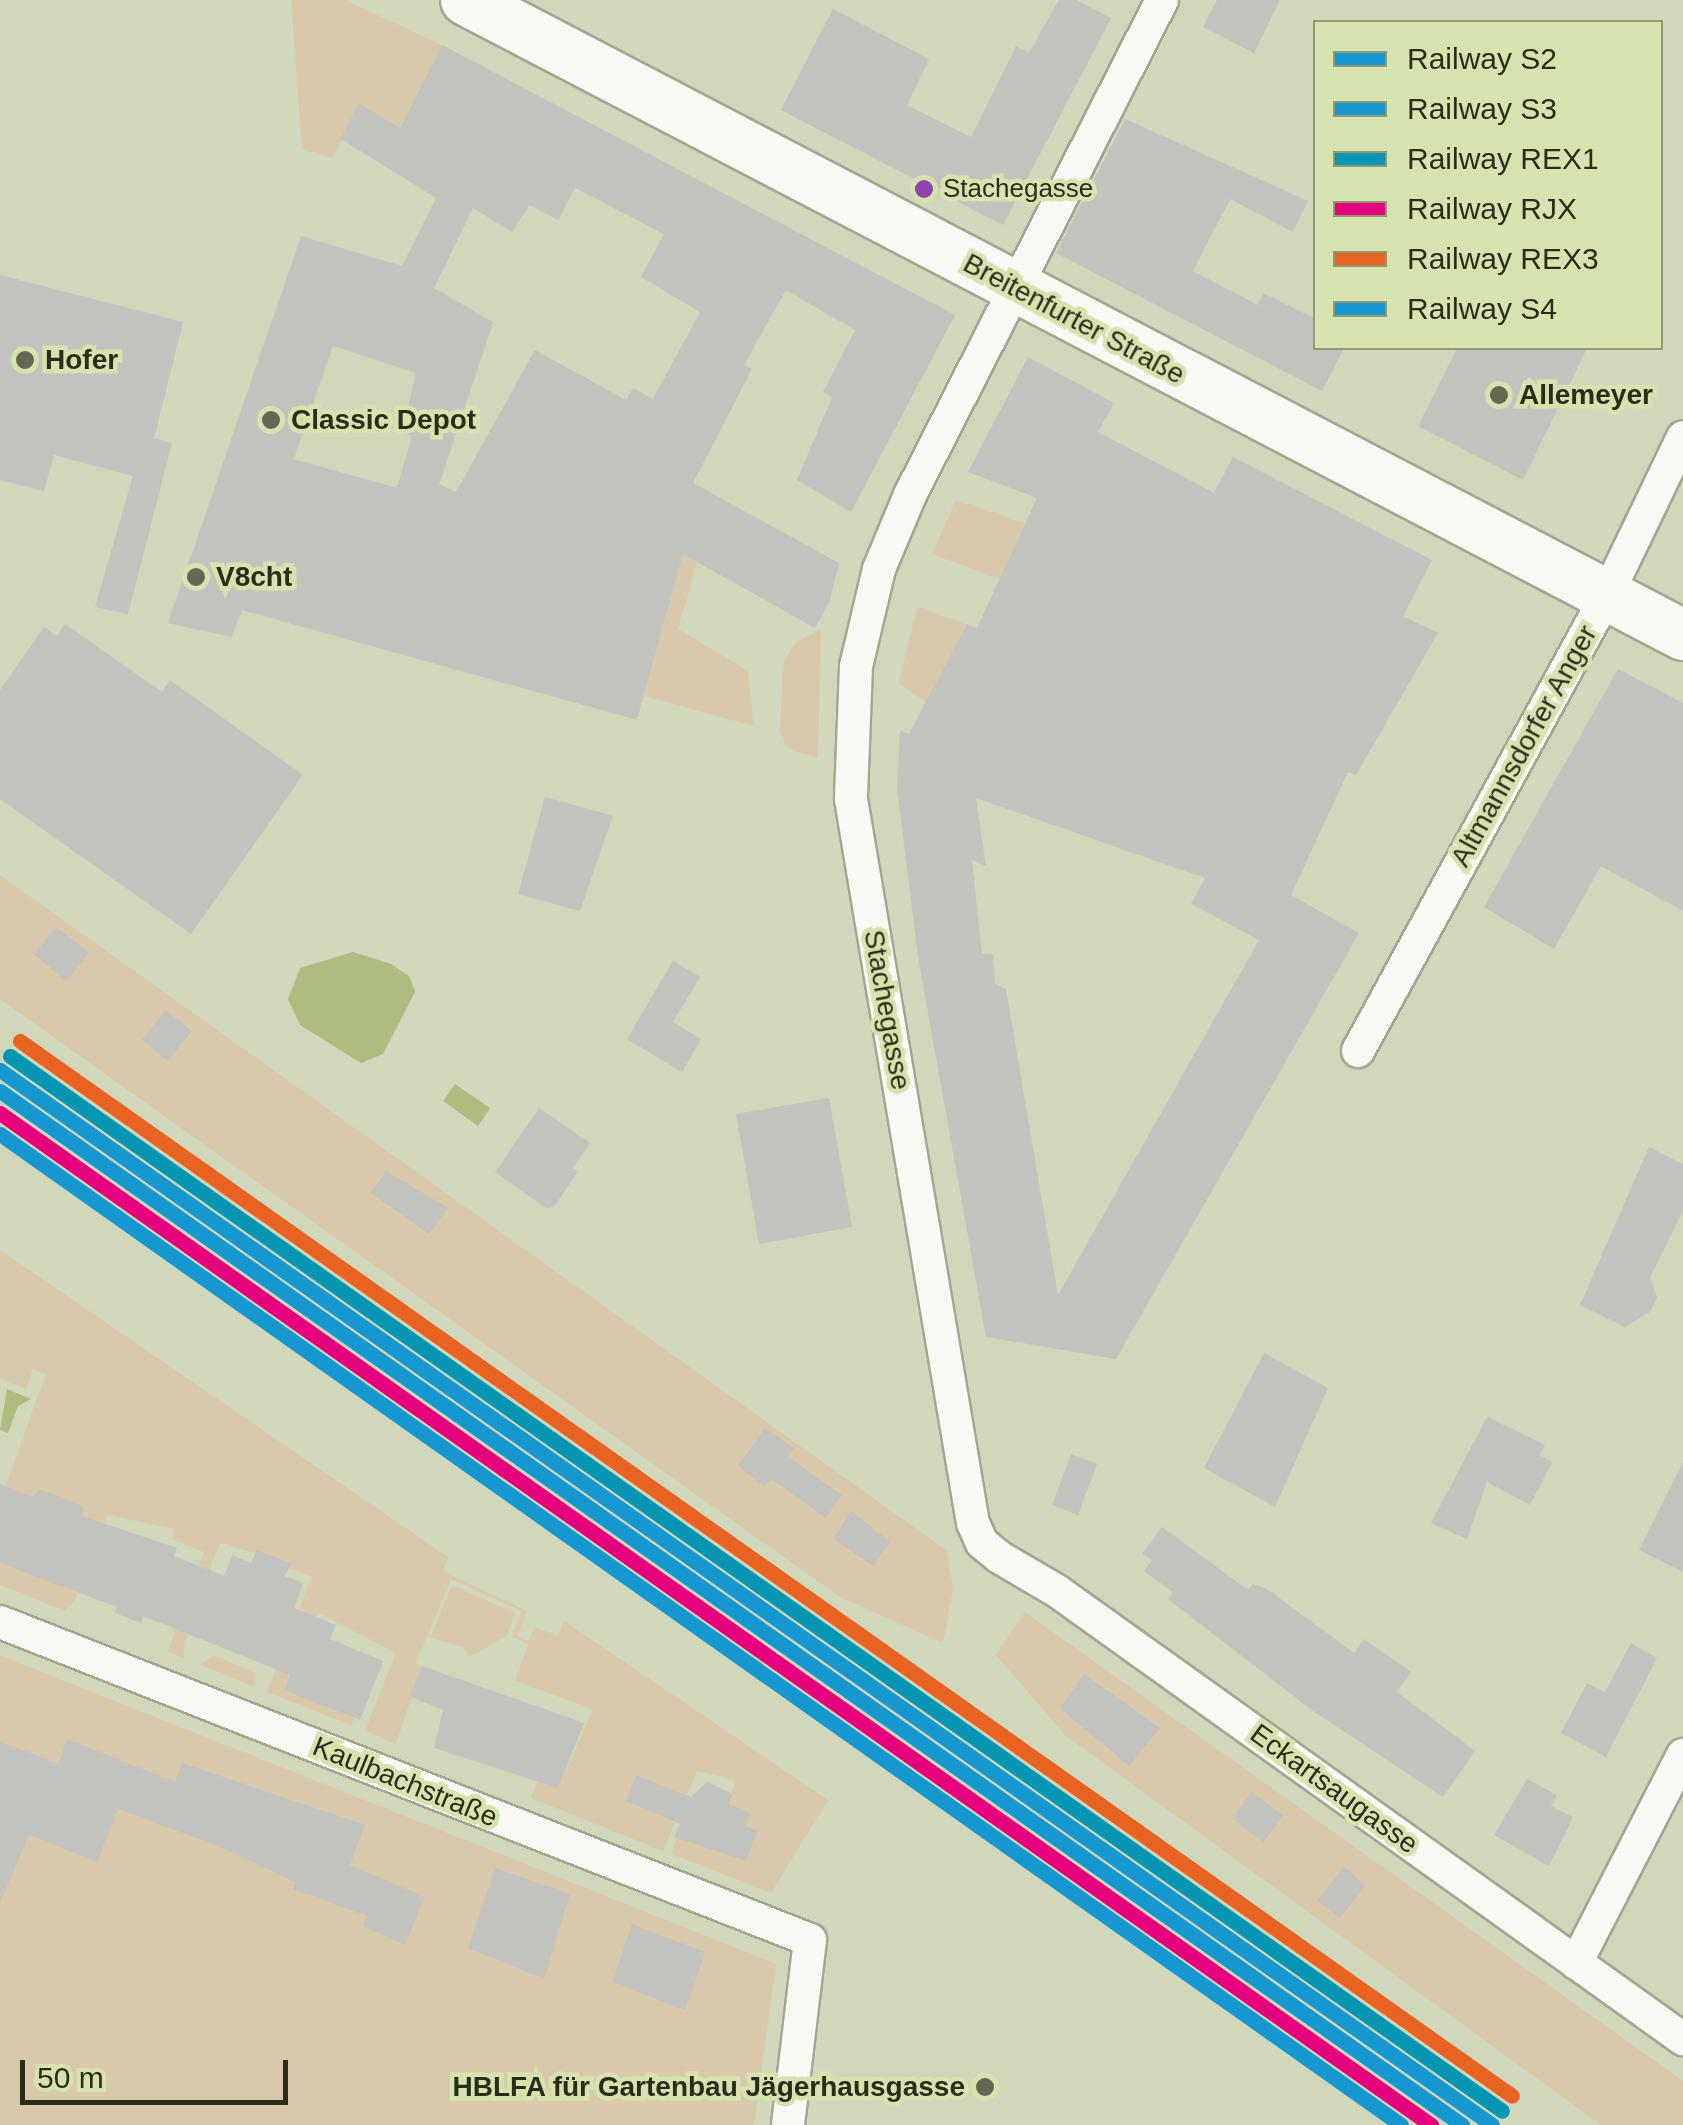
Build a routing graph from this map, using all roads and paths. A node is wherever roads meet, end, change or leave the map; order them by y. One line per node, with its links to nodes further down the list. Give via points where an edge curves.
1 (466, 0): 3 (main road, Breitenfurter Straße)
2 (1162, 0): 3 (street, Stachegasse)
3 (1015, 288): 5 (main road, Breitenfurter Straße); 8 (street, Stachegasse, via 878,570 856,666 852,780 858,850 954,1384 957,1435)
4 (1683, 436): 5 (street, Altmannsdorfer Anger)
5 (1607, 595): 6 (main road, Breitenfurter Straße); 7 (street, Altmannsdorfer Anger)
6 (1683, 634)
7 (1358, 1051)
8 (982, 1543): 11 (street, Eckartsaugasse)
9 (0, 1622): 13 (street, Kaulbachstraße, via 810,1940)
10 (1683, 1755): 11 (street)
11 (1576, 1962): 12 (street, Eckartsaugasse)
12 (1683, 2039)
13 (788, 2125)

